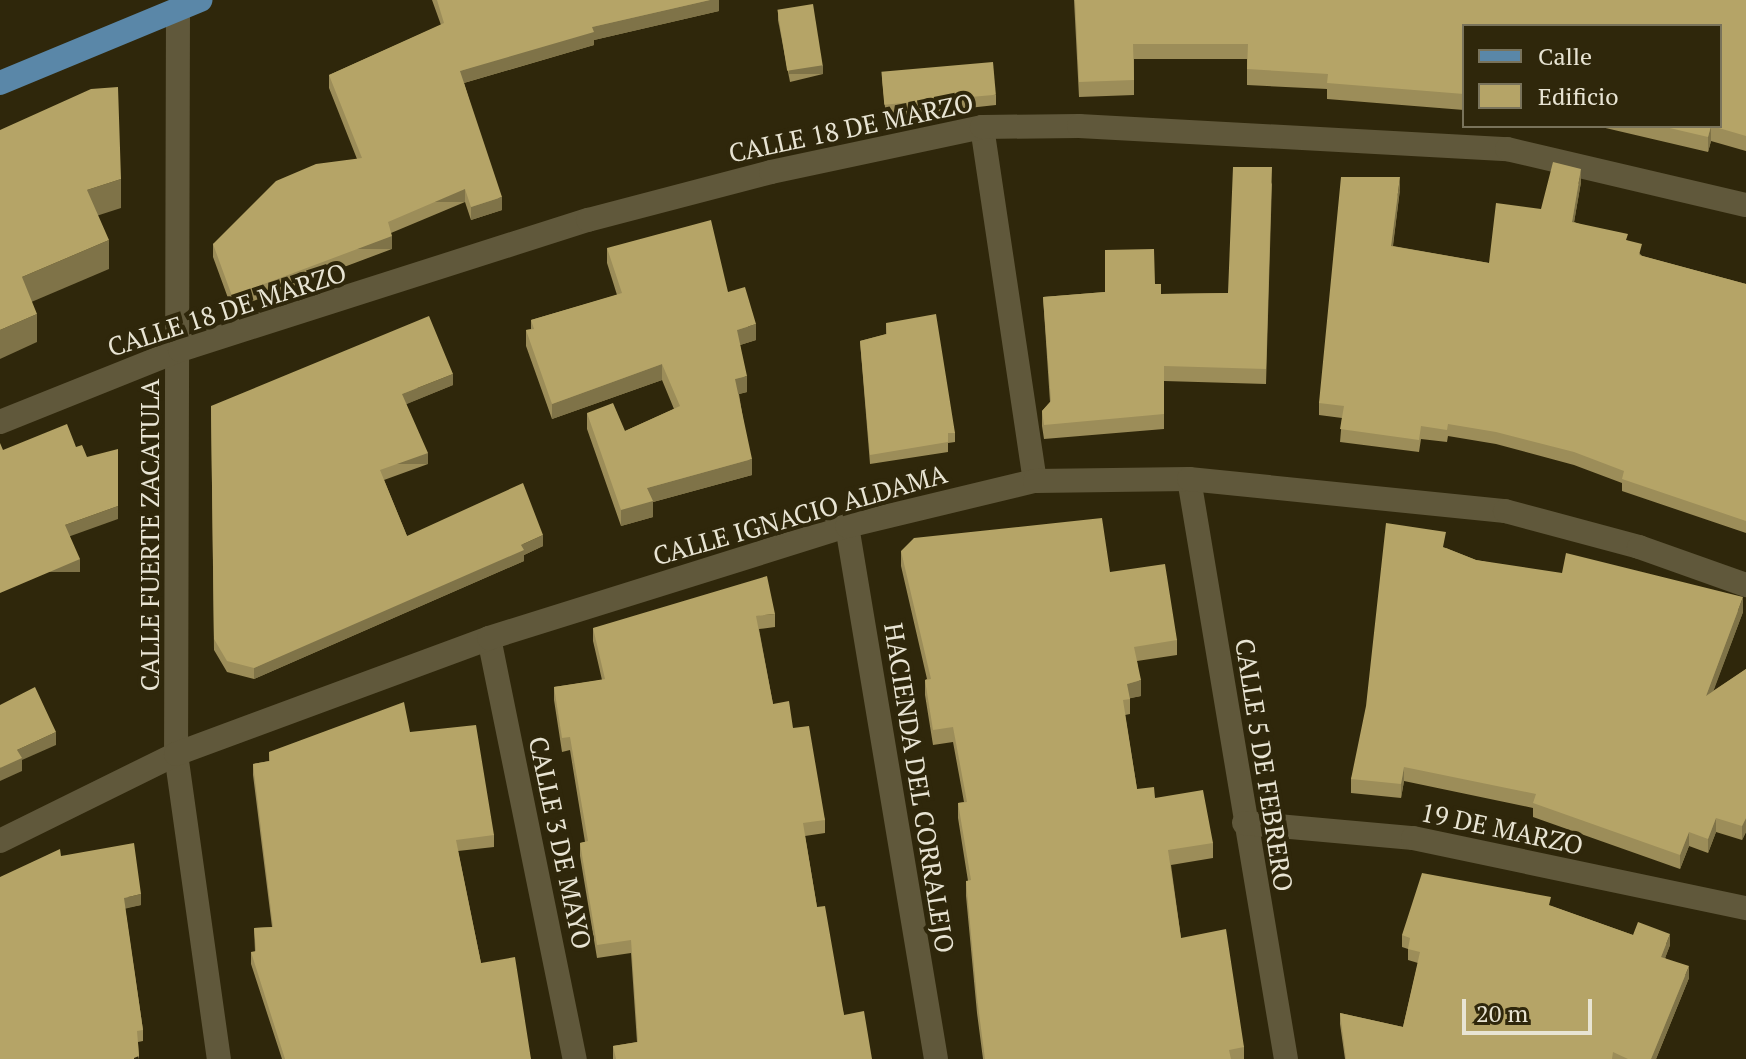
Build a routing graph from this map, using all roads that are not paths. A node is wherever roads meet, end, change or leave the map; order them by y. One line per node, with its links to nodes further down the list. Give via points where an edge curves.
1 (189, 5): 2 (main road); 5 (street, CALLE FUERTE ZACATULA)
2 (0, 83)
3 (982, 127): 4 (street, CALLE 18 DE MARZO, via 1079,126 1507,149); 5 (street, CALLE 18 DE MARZO, via 771,172 588,220); 8 (street)
4 (1746, 205)
5 (180, 350): 6 (street, CALLE 18 DE MARZO); 12 (street, CALLE FUERTE ZACATULA)
6 (0, 422)
7 (1189, 479): 8 (street, CALLE IGNACIO ALDAMA); 10 (street, CALLE IGNACIO ALDAMA, via 1505,511 1639,547); 13 (street, CALLE 5 DE FEBRERO)
8 (1035, 481): 9 (street, CALLE IGNACIO ALDAMA)
9 (847, 526): 11 (street, CALLE IGNACIO ALDAMA); 18 (street, HACIENDA DEL CORRALEJO)
10 (1746, 585)
11 (489, 638): 12 (street, CALLE IGNACIO ALDAMA); 17 (street, CALLE 3 DE MAYO)
12 (176, 754): 14 (street, CALLE IGNACIO ALDAMA); 16 (street, CALLE FUERTE ZACATULA)
13 (1244, 823): 15 (street, 19 DE MARZO, via 1413,838); 19 (street, CALLE 5 DE FEBRERO)
14 (0, 841)
15 (1746, 908)
16 (219, 1059)
17 (575, 1059)
18 (936, 1059)
19 (1286, 1059)

